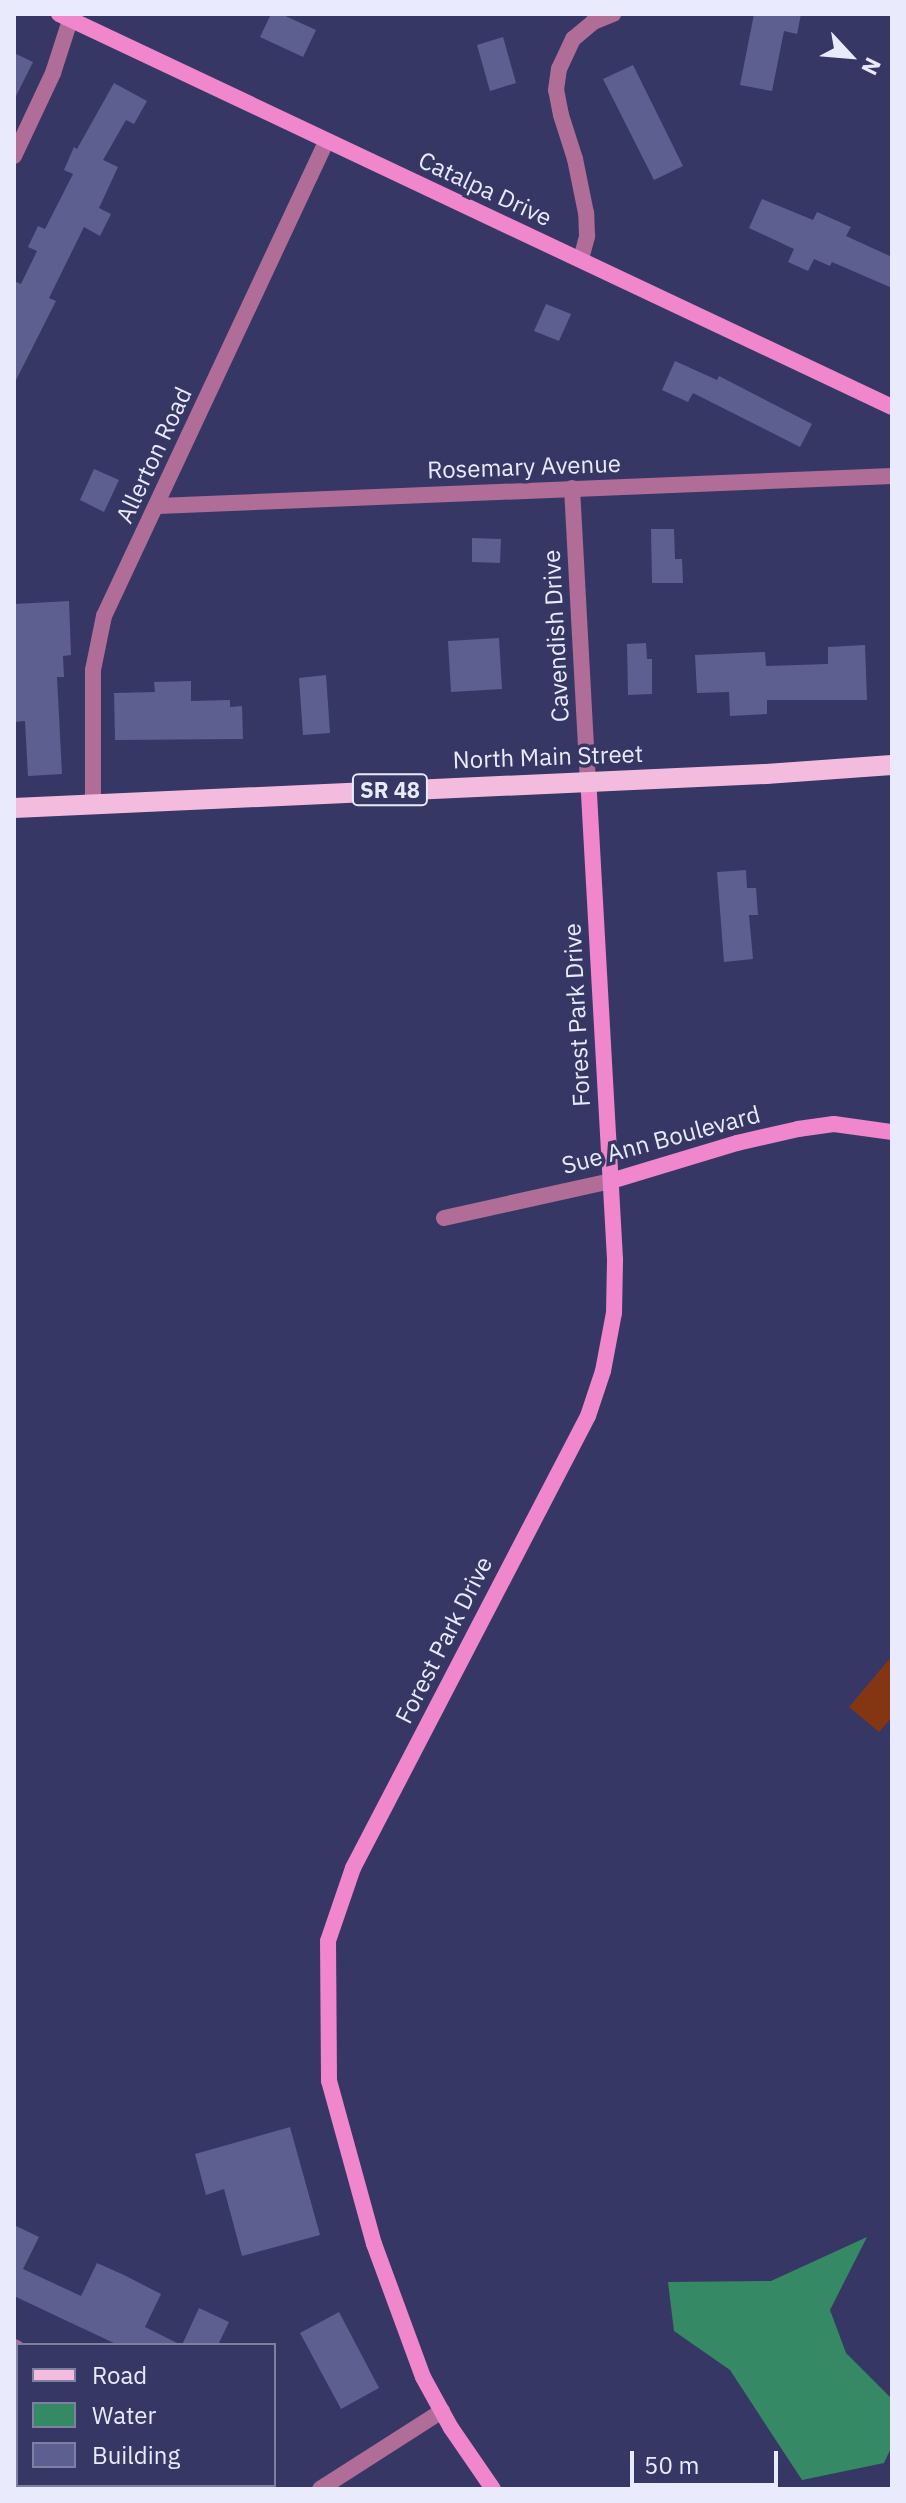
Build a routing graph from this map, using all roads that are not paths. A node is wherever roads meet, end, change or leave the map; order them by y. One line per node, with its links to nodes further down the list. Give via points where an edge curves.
1 (613, 14): 5 (street, via 573,39 556,90 586,213)
2 (67, 16): 3 (street, Catalpa Drive); 4 (street, via 53,73)
3 (326, 142): 5 (street, Catalpa Drive); 9 (street, Allerton Road)
4 (14, 156)
5 (581, 259): 6 (street, Catalpa Drive)
6 (892, 407)
7 (892, 476): 8 (street, Rosemary Avenue)
8 (572, 488): 9 (street, Rosemary Avenue); 11 (street, Cavendish Drive)
9 (158, 506): 12 (street, Allerton Road, via 104,616 95,653)
10 (892, 765): 11 (main road, North Main Street / SR 48)
11 (588, 781): 12 (main road, North Main Street / SR 48); 15 (street, Forest Park Drive)
12 (93, 804): 13 (main road, North Main Street / SR 48)
13 (14, 808)
14 (892, 1132): 15 (street, Sue Ann Boulevard, via 834,1124 798,1129)
15 (611, 1181): 16 (street, Sue Ann Boulevard); 17 (street, Forest Park Drive, via 614,1313 588,1416 353,1868 328,1941 329,2081 396,2310)
16 (444, 1218)
17 (442, 2411): 18 (street); 19 (street, Forest Park Drive)
18 (320, 2489)
19 (493, 2489)

